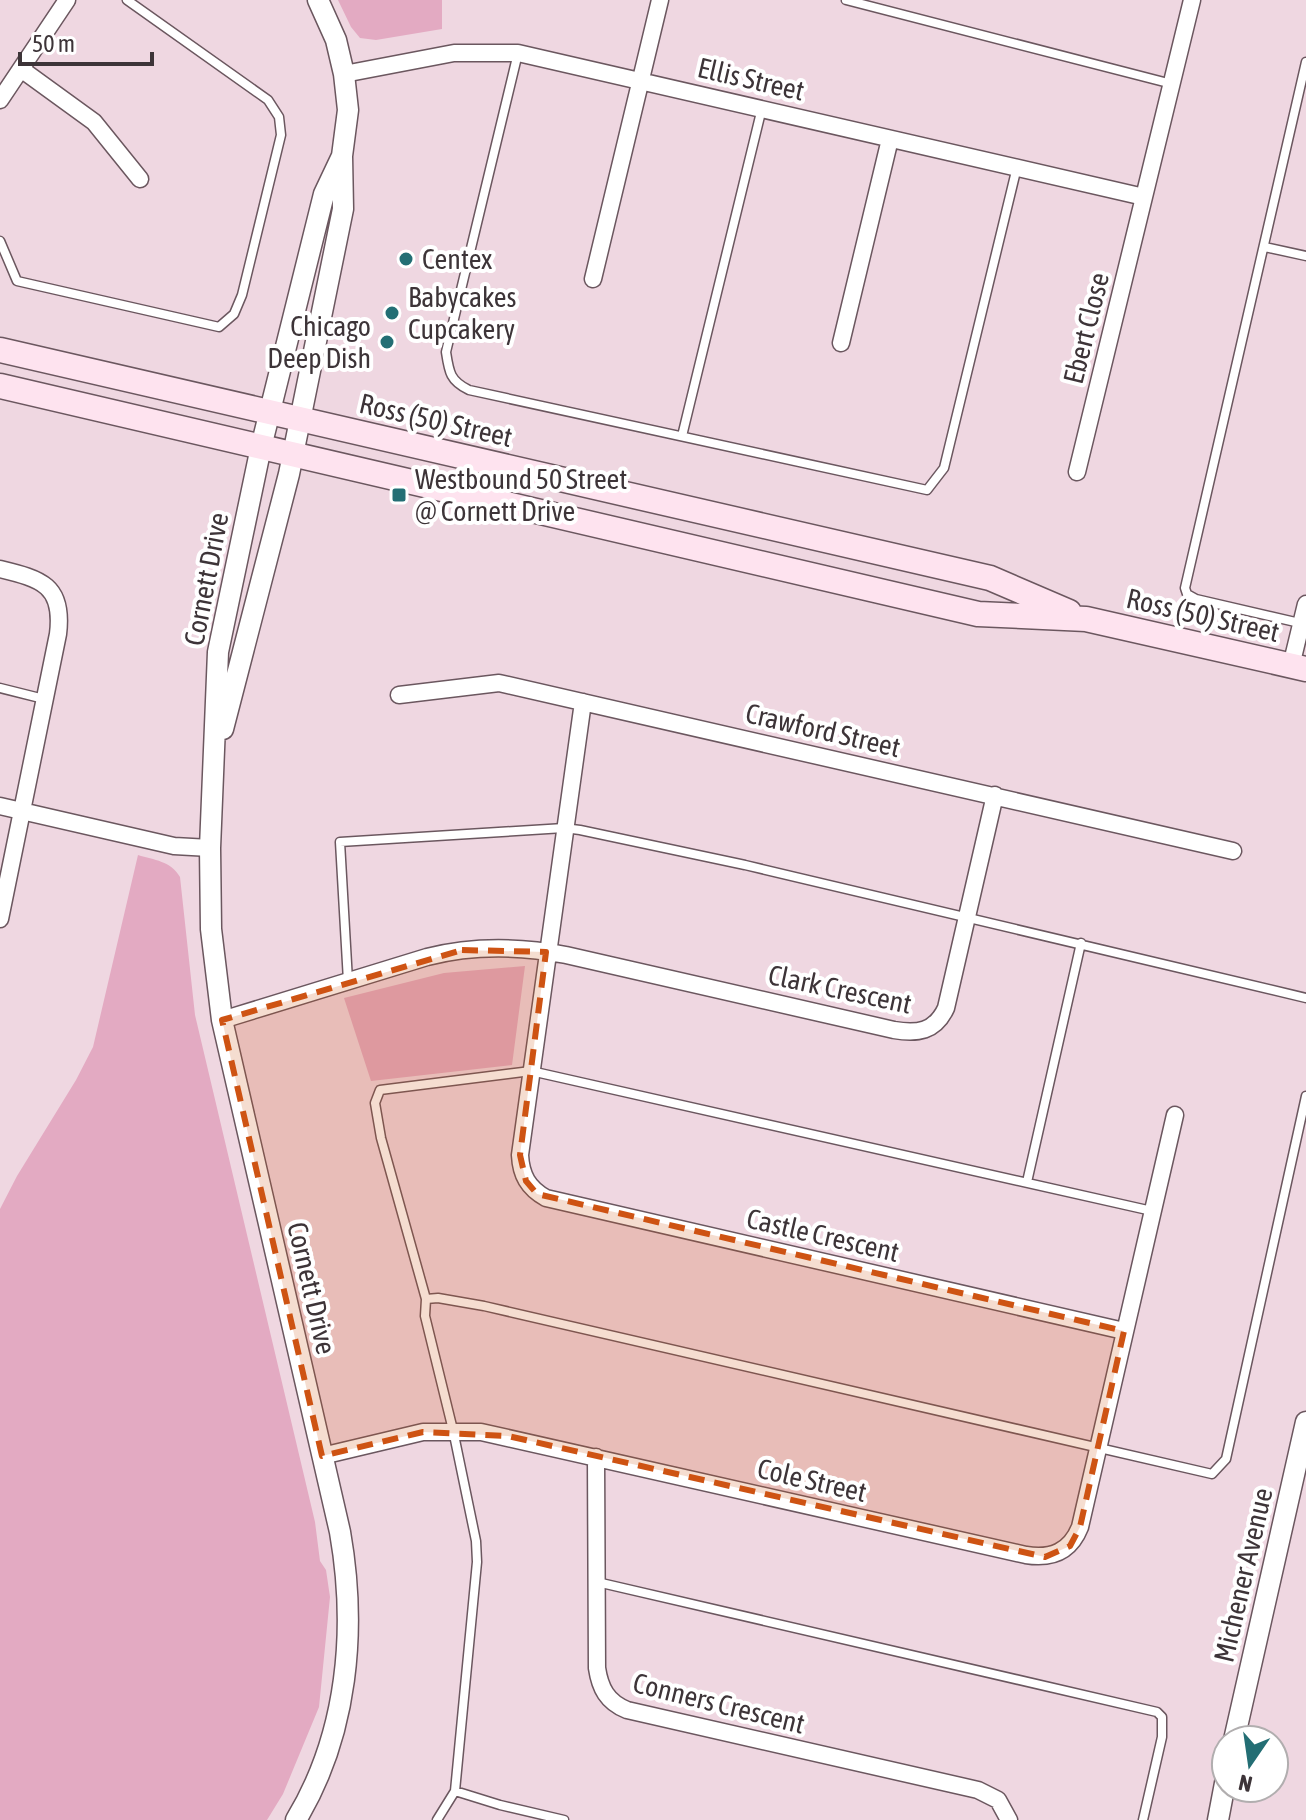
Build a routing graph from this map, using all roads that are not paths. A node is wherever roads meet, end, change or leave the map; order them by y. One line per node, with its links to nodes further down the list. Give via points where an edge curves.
1 (67, 0): 9 (street)
2 (127, 0): 20 (lane, via 268,100 279,117 281,135 234,314 219,327 17,281)
3 (318, 0): 10 (street)
4 (660, 0): 11 (street)
5 (846, 0): 12 (lane)
6 (1192, 0): 12 (street, Ebert Close)
7 (518, 53): 10 (street, Ellis Street, via 434,55); 11 (street, Ellis Street); 29 (lane, via 446,352 449,370 456,383 469,390)
8 (1306, 62): 21 (lane)
9 (21, 69): 13 (street); 18 (street, via 94,122)
10 (344, 74): 16 (street, via 348,125)
11 (641, 80): 14 (street, Ellis Street); 23 (street)
12 (1172, 84): 19 (street, Ebert Close)
13 (0, 100)
14 (762, 108): 15 (street, Ellis Street); 29 (lane)
15 (890, 139): 17 (street, Ellis Street); 24 (street)
16 (342, 156): 27 (street, Cornett Drive, via 324,194); 28 (street, Cornett Drive, via 343,209)
17 (1017, 167): 19 (street, Ellis Street); 29 (lane, via 944,468 927,490)
18 (140, 179)
19 (1144, 197): 32 (street, Ebert Close)
20 (0, 241)
21 (1265, 247): 22 (lane); 36 (lane, via 1185,588 1196,599)
22 (1306, 256)
23 (593, 279)
24 (841, 343)
25 (0, 350): 27 (main road, Ross (50) Street)
26 (0, 386): 30 (main road, Ross (50) Street)
27 (270, 412): 28 (main road, Ross (50) Street); 30 (street, Cornett Drive)
28 (300, 419): 31 (street, Cornett Drive); 35 (main road, Ross (50) Street, via 990,578)
29 (682, 436)
30 (261, 447): 31 (main road, Ross (50) Street); 42 (street, Cornett Drive, via 218,652)
31 (293, 454): 35 (main road, Ross (50) Street, via 978,614); 42 (street, Cornett Drive)
32 (1077, 472)
33 (0, 569): 40 (street, via 41,581 54,593 59,622)
34 (1306, 604): 36 (street)
35 (1086, 619): 37 (main road, Ross (50) Street)
36 (1304, 624): 37 (street)
37 (1298, 668)
38 (0, 688): 40 (lane)
39 (399, 695): 41 (street, Crawford Street, via 499,683)
40 (44, 699): 45 (street)
41 (583, 702): 43 (street, Crawford Street); 46 (street)
42 (215, 760): 47 (street, Cornett Drive)
43 (995, 795): 48 (street, Crawford Street); 49 (street, Clark Crescent)
44 (0, 806): 45 (street)
45 (22, 812): 47 (street, via 174,846); 50 (street)
46 (564, 828): 49 (lane); 52 (street); 53 (lane, via 340,842)
47 (210, 848): 55 (street, Cornett Drive, via 211,929)
48 (1233, 851)
49 (966, 917): 51 (lane); 52 (street, Clark Crescent, via 946,1008 934,1026 916,1033)
50 (0, 919)
51 (1081, 943): 54 (lane); 59 (lane)
52 (546, 952): 53 (street, Clark Crescent, via 513,947 462,950); 56 (street, Castle Crescent)
53 (348, 981): 55 (street, Clark Crescent)
54 (1306, 998)
55 (222, 1020): 66 (street, Cornett Drive)
56 (531, 1071): 59 (lane); 61 (lane, via 380,1090 375,1103 381,1138); 62 (street, Castle Crescent, via 520,1163 530,1187 546,1198)
57 (1306, 1096): 65 (lane, via 1226,1459 1212,1474)
58 (1175, 1115): 60 (street)
59 (1027, 1182): 60 (lane)
60 (1152, 1211): 62 (street)
61 (426, 1299): 64 (lane, via 425,1316); 65 (lane, via 484,1306)
62 (1124, 1331): 65 (street, Cole Street)
63 (1306, 1422): 69 (street, Michener Avenue)
64 (453, 1430): 66 (street, Cole Street); 67 (street, Cole Street, via 508,1436); 70 (lane, via 477,1562)
65 (1098, 1448): 67 (street, Cole Street, via 1077,1535 1064,1550 1045,1557)
66 (322, 1456): 72 (street, Cornett Drive, via 345,1561 350,1632 330,1741)
67 (596, 1457): 68 (street, Conners Crescent)
68 (597, 1582): 71 (street, Conners Crescent, via 599,1680 618,1706 978,1790 998,1800); 75 (lane, via 1157,1712 1162,1737)
69 (1238, 1724)
70 (455, 1791): 73 (lane); 74 (lane)
71 (1007, 1815)
72 (296, 1820)
73 (437, 1820)
74 (564, 1820)
75 (1143, 1820)

